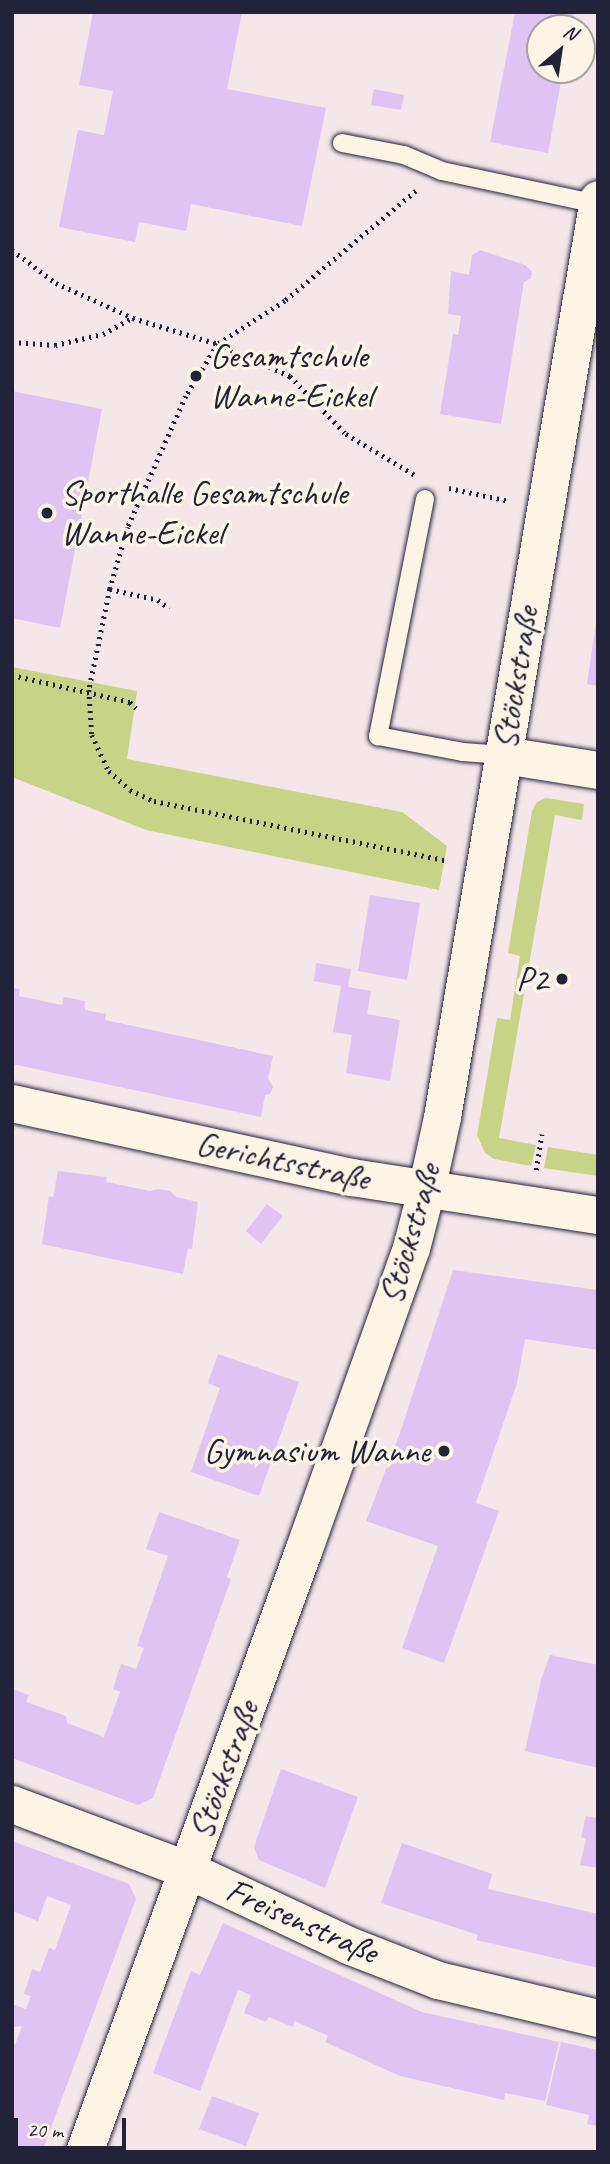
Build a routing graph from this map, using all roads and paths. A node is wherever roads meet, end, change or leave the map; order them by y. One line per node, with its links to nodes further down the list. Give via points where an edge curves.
1 (342, 143): 2 (lane, via 404,155)
2 (442, 171): 3 (lane); 8 (path, via 285,301)
3 (597, 202): 5 (street, Stöckstraße)
4 (12, 250): 6 (path, via 56,283)
5 (592, 278): 12 (street, Stöckstraße)
6 (133, 318): 7 (path, via 103,334 55,345); 8 (path)
7 (12, 342)
8 (218, 344): 9 (path, via 290,376 346,434); 13 (path, via 180,408 128,527)
9 (417, 477)
10 (442, 487): 12 (path)
11 (425, 499): 18 (lane, via 378,736)
12 (544, 509): 18 (street, Stöckstraße)
13 (110, 589): 14 (path, via 158,600); 16 (path)
14 (169, 608)
15 (12, 675): 16 (path)
16 (89, 690): 17 (path, via 130,702); 20 (path, via 92,736 109,771 130,790 154,801)
17 (140, 712)
18 (504, 755): 19 (street); 20 (street, Stöckstraße)
19 (598, 770)
20 (485, 869): 22 (street, Stöckstraße)
21 (12, 1103): 22 (street, Gerichtsstraße)
22 (426, 1191): 23 (street, Gerichtsstraße); 25 (street, Stöckstraße, via 411,1248)
23 (598, 1215)
24 (12, 1804): 25 (street, Freisenstraße)
25 (188, 1870): 26 (street, Freisenstraße, via 348,1945 438,1980); 27 (street, Stöckstraße)
26 (598, 2018)
27 (84, 2152)

